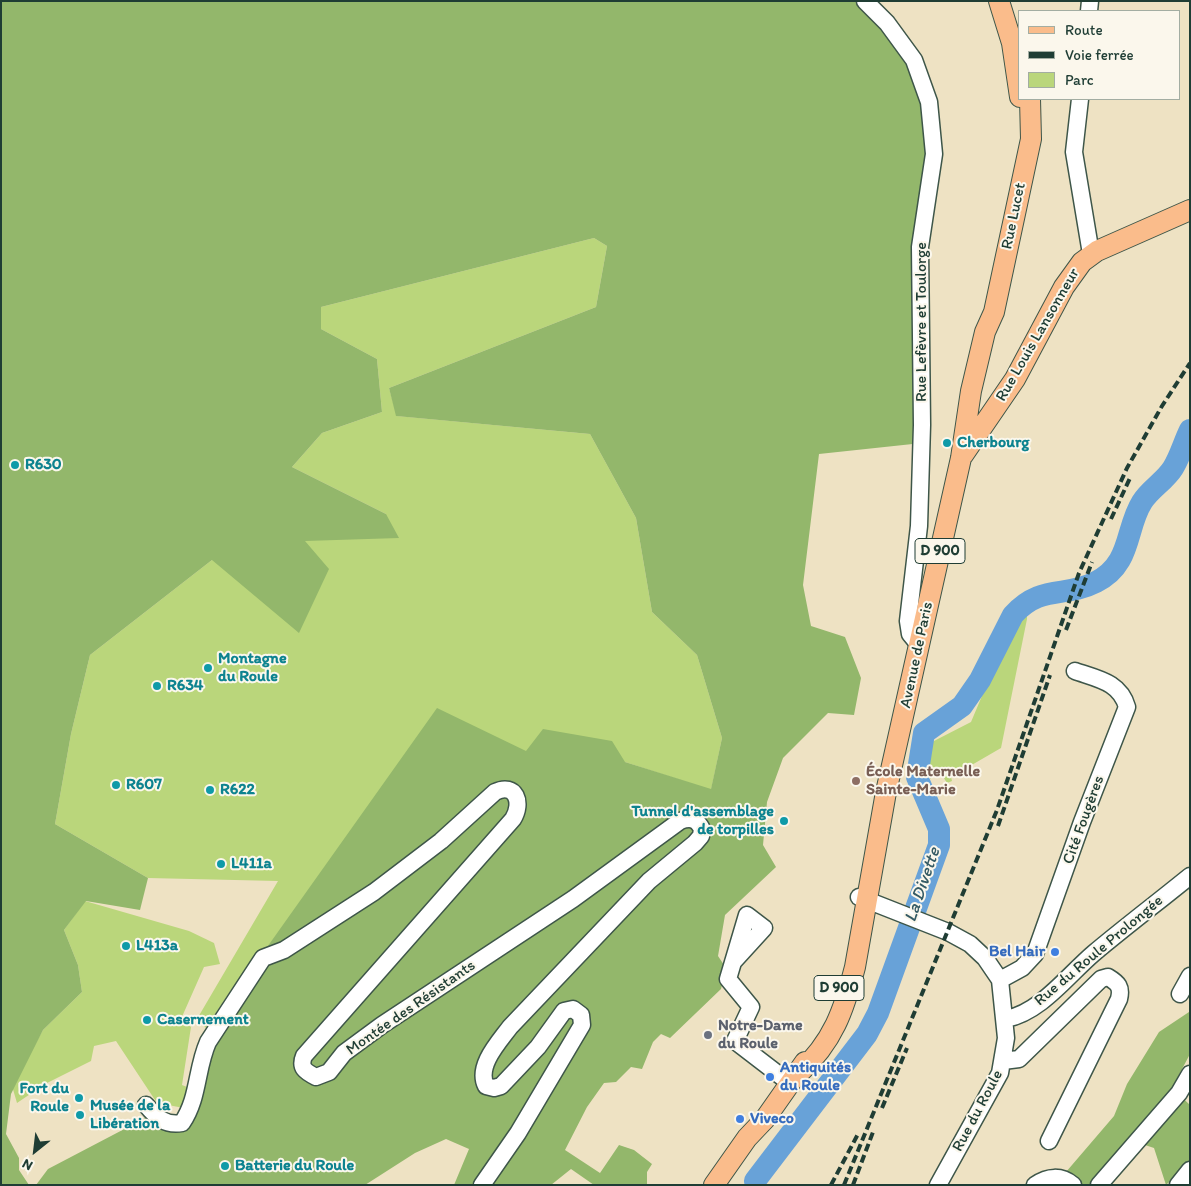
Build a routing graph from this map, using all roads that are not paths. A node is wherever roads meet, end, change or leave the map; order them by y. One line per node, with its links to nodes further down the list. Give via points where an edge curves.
1 (865, 1): 13 (street, Rue Lefèvre et Toulorge, via 914,60 929,102 934,154 920,247 922,425 919,526 908,621 910,634)
2 (999, 1): 5 (main road, Rue Lucet, via 1012,43)
3 (1010, 1): 4 (main road)
4 (1018, 24)
5 (1018, 84)
6 (1020, 100): 11 (main road, Rue Lucet, via 1022,132 985,306)
7 (1030, 100): 11 (main road, Rue Lucet, via 1031,139 994,312)
8 (1080, 100): 10 (street, via 1074,152)
9 (1190, 210): 10 (main road, Rue Louis Lansonneur / D 900)
10 (1091, 254): 12 (main road, Rue Louis Lansonneur / D 900, via 1064,287 1015,379)
11 (985, 332): 12 (main road, Rue Lucet, via 971,392)
12 (961, 458): 13 (main road, Avenue de Paris / D 900)
13 (919, 645): 16 (main road, Avenue de Paris / D 900)
14 (1075, 671): 19 (street, Cité Fougères, via 1114,686 1123,695 1126,707 1035,954 1022,968)
15 (1190, 876): 21 (street, Rue du Roule Prolongée, via 1092,954 1043,1000 1025,1013)
16 (863, 899): 19 (street, Rue du Roule, via 970,944 985,958); 24 (main road, Avenue de Paris / D 900, via 855,967 842,1012 825,1046)
17 (733, 962): 24 (street, via 728,979 751,1007 735,1042)
18 (1190, 976): 20 (street)
19 (1000, 980): 21 (street, Rue du Roule)
20 (1180, 994)
21 (1006, 1019): 22 (street, Rue du Roule)
22 (1003, 1062): 27 (street, via 1019,1059 1101,979 1108,977 1119,984 1119,999); 32 (street, Rue du Roule, via 986,1102)
23 (1190, 1074): 35 (street, via 1179,1093)
24 (795, 1078): 26 (main road, Avenue de Paris / D 900)
25 (146, 1105): 29 (street, Montée des Résistants, via 163,1122 172,1125 182,1123 191,1110 208,1042 263,958 284,950 374,892 442,840 495,792 511,790 516,796 518,811 513,819 304,1056 302,1068 309,1073 316,1077 329,1072 344,1053 382,1025 573,900 680,821 694,819 702,829 695,843 649,881 510,1027 492,1052 483,1079 486,1086 494,1088 501,1086 538,1047 564,1011 573,1009 581,1015 582,1025 547,1086)
26 (765, 1119): 30 (main road, Avenue de Paris / D 900, via 747,1138); 31 (main road, Avenue de Paris / D 900, via 748,1155)
27 (1049, 1140)
28 (1190, 1170): 36 (street)
29 (482, 1185)
30 (714, 1185)
31 (728, 1185)
32 (938, 1185)
33 (1035, 1185): 34 (street, via 1054,1177 1065,1178)
34 (1073, 1185)
35 (1099, 1185)
36 (1178, 1185)

